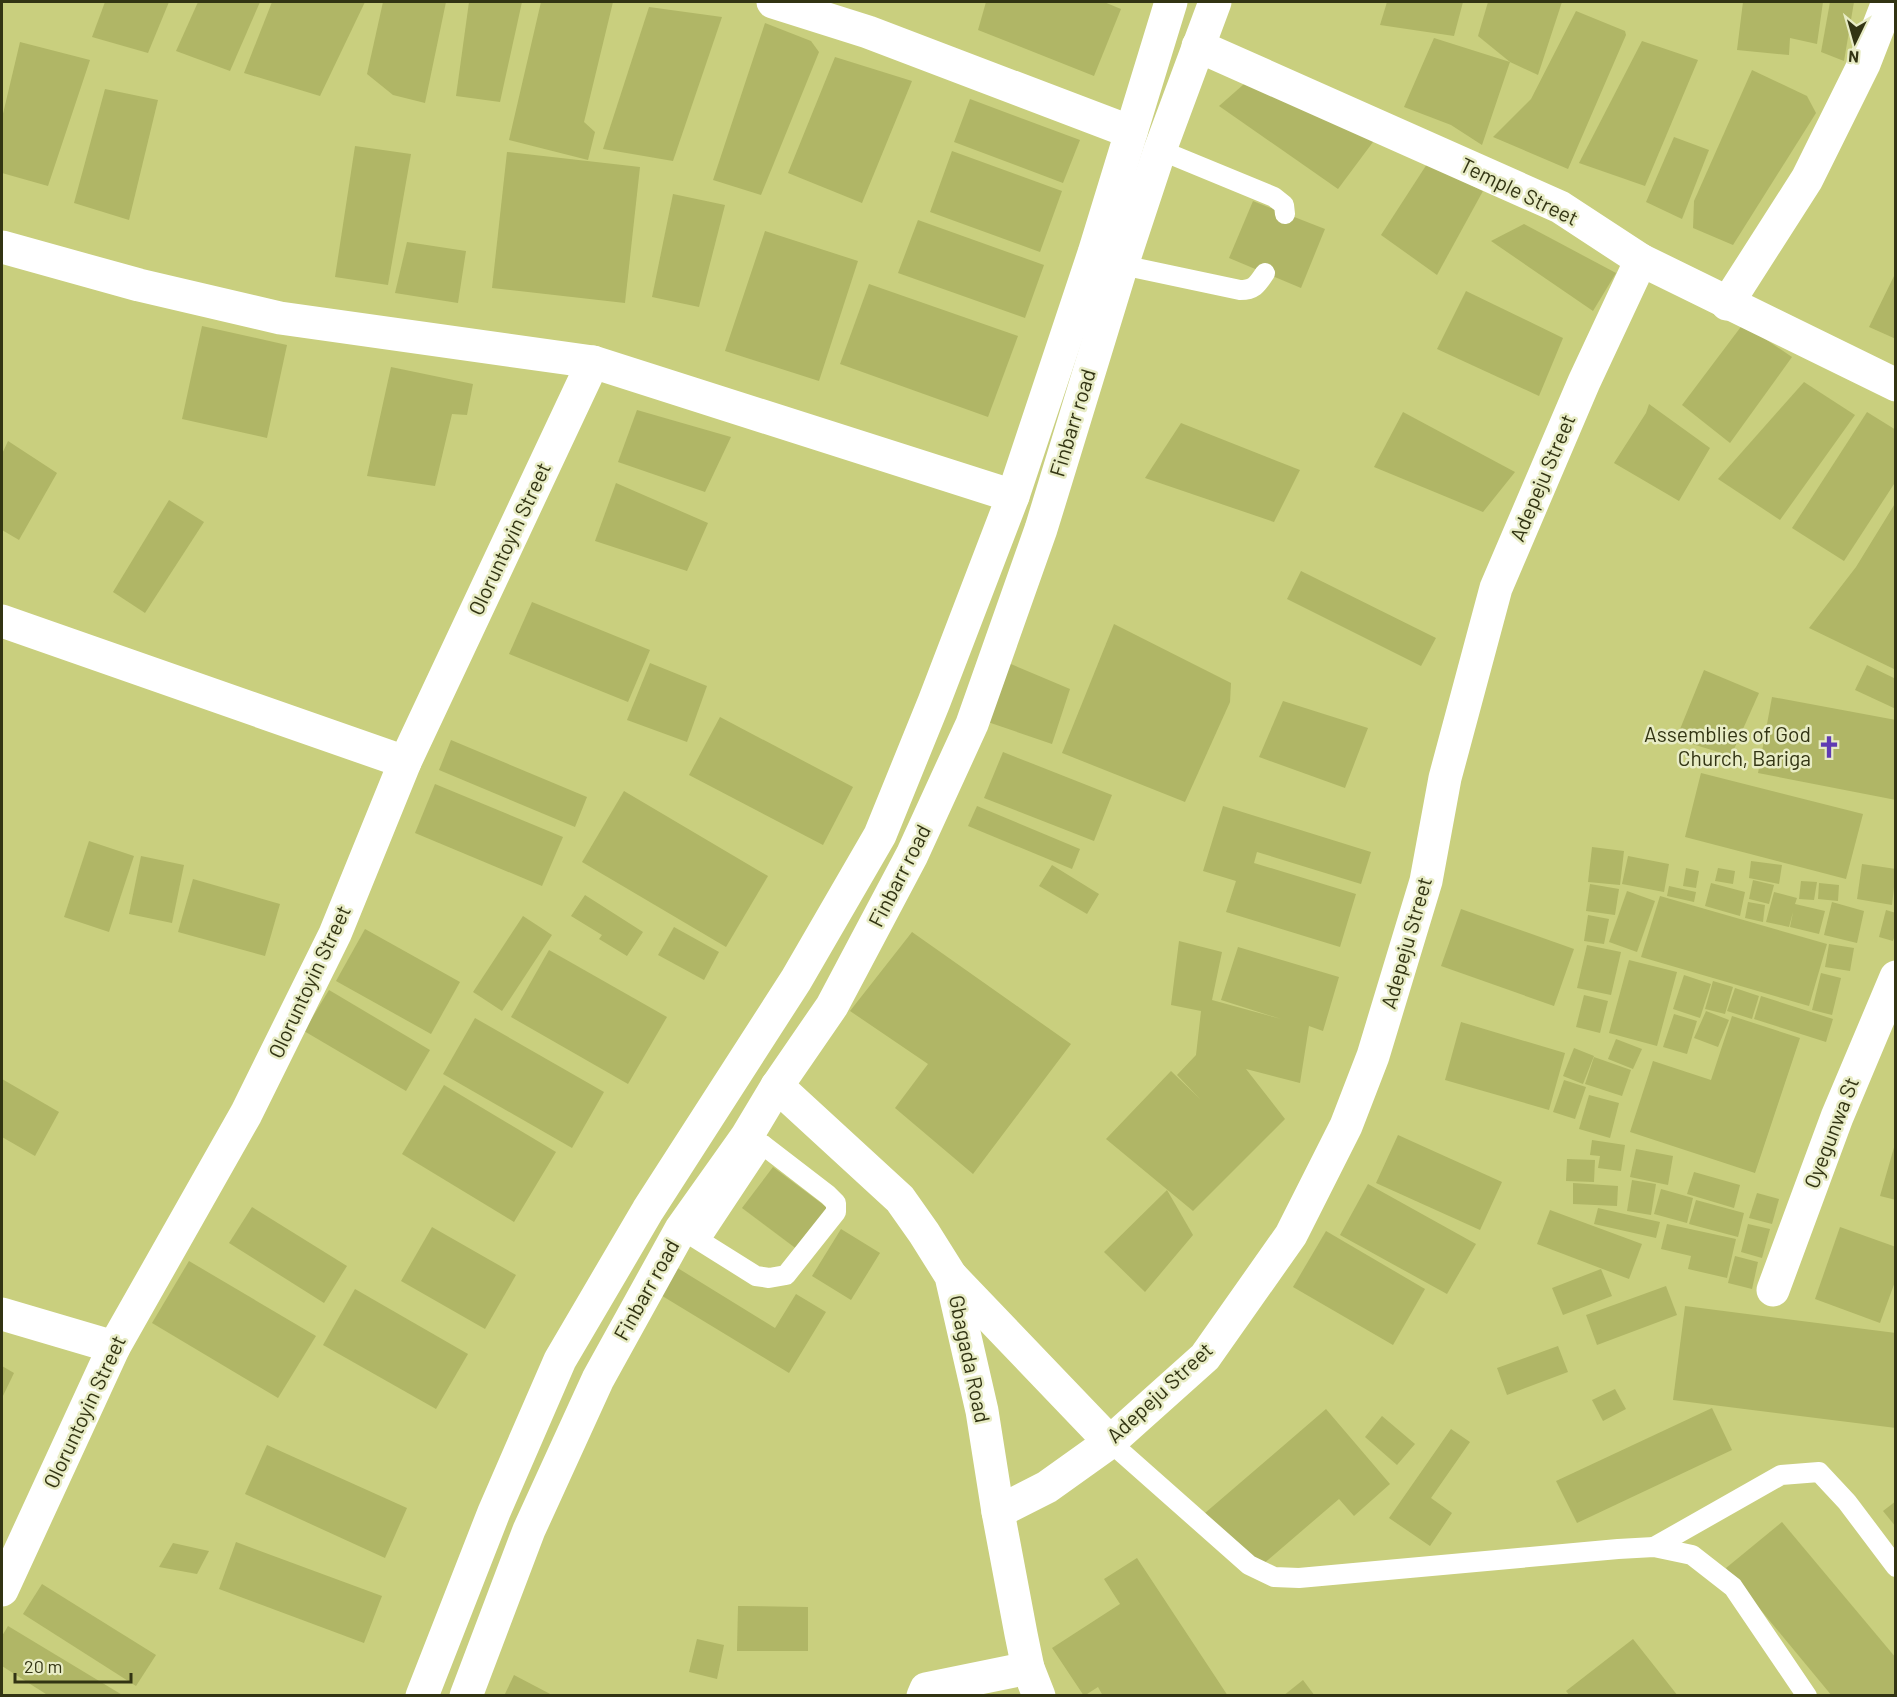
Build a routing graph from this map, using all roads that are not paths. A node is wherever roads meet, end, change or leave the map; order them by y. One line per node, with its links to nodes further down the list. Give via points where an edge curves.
1 (773, 2): 6 (street, via 868,32)
2 (1171, 2): 6 (street, Finbarr road)
3 (1215, 2): 5 (street, Finbarr road)
4 (1888, 2): 13 (street, via 1864,64 1807,179)
5 (1198, 46): 7 (street, Finbarr road); 10 (street, Temple Street, via 1560,207)
6 (1131, 132): 16 (street, Finbarr road)
7 (1160, 150): 8 (lane, via 1274,197 1284,205); 11 (street, Finbarr road)
8 (1285, 214)
9 (2, 247): 14 (street, via 280,318)
10 (1641, 260): 13 (street, Temple Street); 27 (street, Adepeju Street, via 1496,588 1444,778 1426,881 1373,1056 1346,1126 1291,1235 1205,1357)
11 (1122, 265): 12 (lane, via 1240,290 1257,286); 20 (street, Finbarr road, via 1041,529 972,724 912,855 838,996)
12 (1265, 273)
13 (1727, 304): 15 (street, Temple Street)
14 (593, 362): 16 (street); 18 (street, Oloruntoyin Street)
15 (1896, 385)
16 (1014, 496): 33 (street, Finbarr road, via 880,835 796,980 648,1210 560,1360 494,1512)
17 (2, 621): 18 (street)
18 (405, 762): 26 (street, Oloruntoyin Street, via 335,934 246,1114)
19 (1896, 977): 24 (street, Oyegunwa St, via 1837,1117)
20 (777, 1086): 21 (street, Finbarr road); 23 (street, Gbagada Road, via 900,1199)
21 (755, 1140): 22 (street, Finbarr road); 22 (lane, via 828,1195 836,1203 836,1212 786,1275 778,1278 756,1276)
22 (690, 1234): 34 (street, Finbarr road, via 598,1379 529,1530)
23 (951, 1276): 27 (street); 28 (street, Gbagada Road, via 982,1411)
24 (1773, 1290)
25 (2, 1314): 26 (street)
26 (114, 1347): 31 (street, Oloruntoyin Street)
27 (1110, 1442): 28 (street, Adepeju Street, via 1047,1487); 29 (lane, via 1249,1565 1274,1577)
28 (998, 1512): 32 (street, Gbagada Road)
29 (1654, 1547): 30 (lane, via 1781,1475 1819,1472); 36 (lane, via 1692,1555 1733,1587)
30 (1896, 1567)
31 (2, 1590)
32 (1034, 1682): 35 (street, via 926,1689)
33 (422, 1695)
34 (466, 1695)
35 (923, 1695)
36 (1807, 1695)

